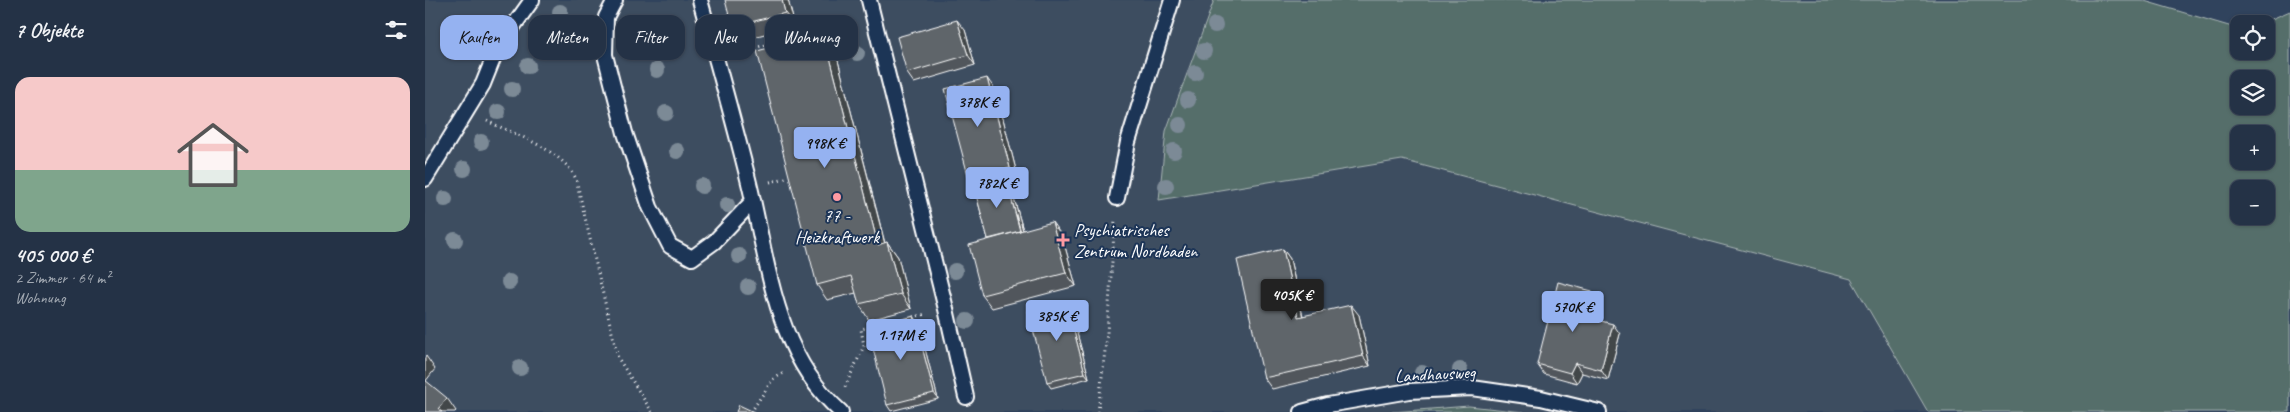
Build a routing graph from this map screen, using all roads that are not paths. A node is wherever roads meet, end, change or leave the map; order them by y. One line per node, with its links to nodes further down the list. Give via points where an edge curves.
1 (532, 0): 6 (lane, via 497,49 483,84)
2 (615, 0): 8 (lane, via 606,17 605,55 625,133 650,207 670,246 692,258 714,242)
3 (700, 0): 8 (lane)
4 (869, 0): 9 (lane)
5 (1172, 0): 7 (lane, via 1128,142)
6 (425, 179)
7 (1117, 198)
8 (753, 201): 10 (lane, via 790,344 801,365)
9 (966, 397)
10 (838, 410)
11 (1301, 412): 12 (lane, Landhausweg, via 1409,391 1472,388 1541,398)
12 (1599, 412)

